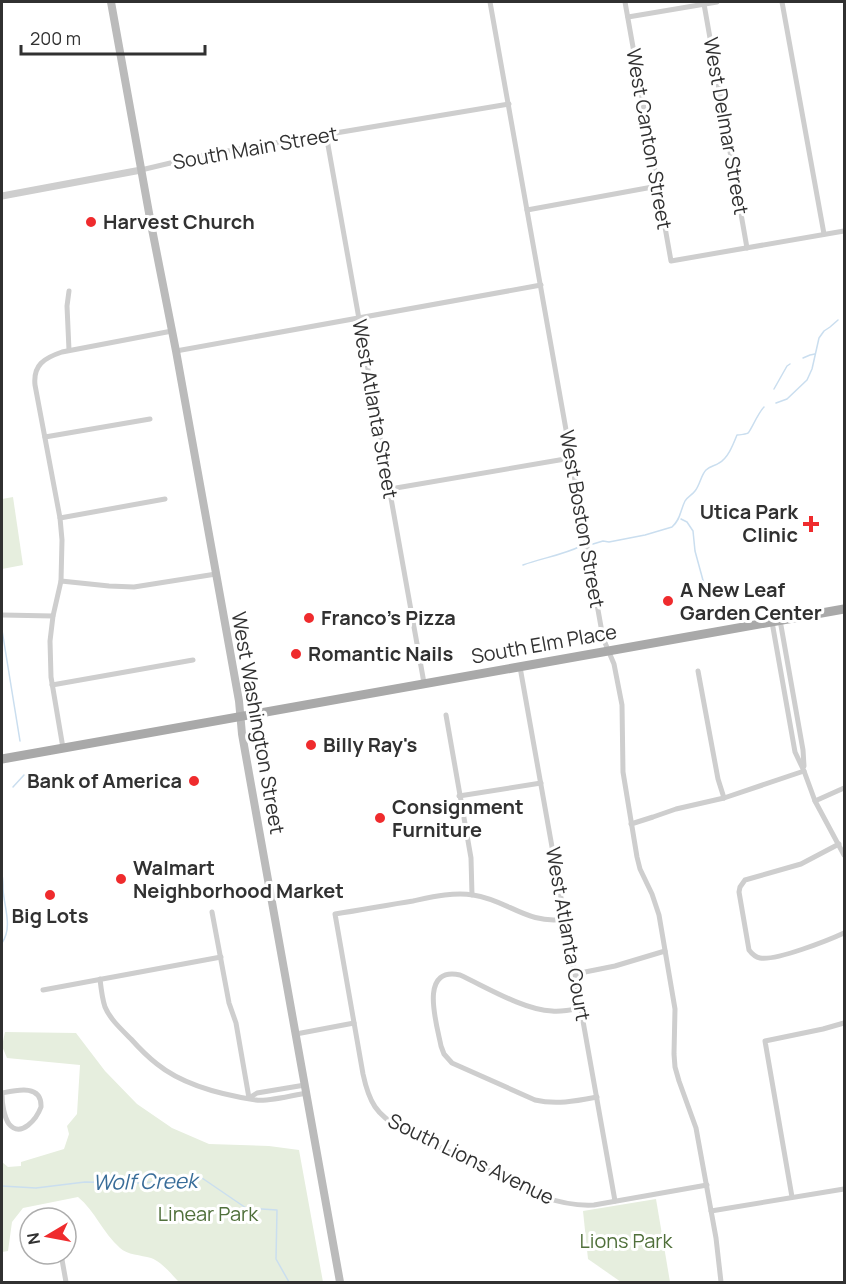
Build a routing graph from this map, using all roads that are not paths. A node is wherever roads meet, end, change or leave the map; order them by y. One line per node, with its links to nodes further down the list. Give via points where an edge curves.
1 (111, 2): 10 (main road, West Washington Street)
2 (490, 2): 8 (street, West Boston Street)
3 (625, 2): 7 (street, West Canton Street)
4 (717, 2): 6 (street)
5 (782, 2): 15 (street)
6 (704, 4): 7 (street); 16 (street, West Delmar Street)
7 (628, 17): 11 (street, West Canton Street)
8 (509, 104): 9 (street, South Main Street); 13 (street, West Boston Street)
9 (326, 134): 10 (street, South Main Street); 19 (street, West Atlanta Street)
10 (141, 170): 12 (street, South Main Street); 20 (main road, West Washington Street)
11 (658, 186): 13 (street); 16 (street, West Canton Street, via 671,261)
12 (2, 196)
13 (527, 210): 17 (street, West Boston Street)
14 (844, 231): 15 (street)
15 (824, 234): 16 (street)
16 (747, 248)
17 (541, 285): 19 (street); 25 (street, West Boston Street)
18 (69, 291): 21 (street)
19 (359, 317): 22 (street); 26 (street, West Atlanta Street)
20 (172, 331): 21 (street); 22 (main road, West Washington Street)
21 (69, 350): 24 (street, via 47,358 35,374)
22 (176, 351): 29 (main road, West Washington Street)
23 (150, 419): 24 (street)
24 (45, 438): 28 (street)
25 (571, 458): 26 (street); 35 (street, West Boston Street, via 603,638)
26 (390, 489): 39 (street, West Atlanta Street)
27 (165, 499): 28 (street)
28 (60, 518): 30 (street)
29 (216, 574): 30 (street, via 128,587); 42 (main road, West Washington Street)
30 (61, 580): 33 (street)
31 (844, 609): 34 (main road, South Elm Place)
32 (2, 615): 33 (street)
33 (52, 616): 40 (street)
34 (776, 621): 35 (main road, South Elm Place); 45 (street)
35 (609, 651): 37 (main road, South Elm Place); 51 (street, West Boston Street, via 622,705 623,772)
36 (193, 660): 40 (street)
37 (520, 667): 39 (main road, South Elm Place); 46 (street, West Atlanta Court)
38 (698, 672): 49 (street)
39 (424, 683): 42 (main road, South Elm Place)
40 (52, 685): 43 (street)
41 (446, 715): 48 (street)
42 (240, 717): 43 (main road, South Elm Place); 66 (main road, West Washington Street)
43 (63, 748): 44 (main road, South Elm Place)
44 (2, 759)
45 (804, 771): 49 (street); 50 (street)
46 (541, 783): 48 (street); 56 (street, West Atlanta Court)
47 (844, 788): 50 (street)
48 (459, 796): 54 (street, via 471,858)
49 (724, 798): 51 (street)
50 (815, 801): 52 (street)
51 (631, 824): 58 (street, West Boston Street, via 640,869 656,904)
52 (839, 844): 53 (street); 57 (street, via 801,864 748,878 742,883 739,896 748,946 756,957 805,949)
53 (844, 855)
54 (472, 895): 56 (street, via 533,918); 64 (street, via 447,895 335,914)
55 (212, 912): 59 (street)
56 (565, 919): 60 (street, West Atlanta Court)
57 (844, 933)
58 (665, 951): 60 (street); 71 (street, West Boston Street, via 675,1009 675,1067 696,1128)
59 (221, 957): 61 (street); 70 (street)
60 (575, 974): 63 (street, West Atlanta Court)
61 (100, 980): 62 (street); 70 (street, via 111,1018 159,1065 188,1082)
62 (43, 990)
63 (581, 1008): 69 (street, West Atlanta Court); 69 (street, via 536,1008 453,973 435,983 432,995 441,1047 452,1063 535,1100 548,1103)
64 (354, 1023): 66 (street); 74 (street, South Lions Avenue, via 368,1095 378,1112 392,1123 554,1201 580,1206)
65 (844, 1023): 73 (street, via 765,1041)
66 (296, 1034): 67 (main road, West Washington Street)
67 (306, 1089): 70 (street, via 258,1101); 78 (main road, West Washington Street)
68 (2, 1094): 68 (street, via 11,1126 28,1126 41,1107 40,1098 27,1090)
69 (597, 1097): 74 (street, West Atlanta Court)
70 (249, 1098)
71 (707, 1185): 74 (street, South Lions Avenue); 75 (street, West Boston Street)
72 (844, 1189): 73 (street)
73 (792, 1197): 75 (street)
74 (615, 1201)
75 (711, 1211): 79 (street, West Boston Street)
76 (63, 1266): 77 (street)
77 (66, 1282)
78 (340, 1282)
79 (721, 1282)

